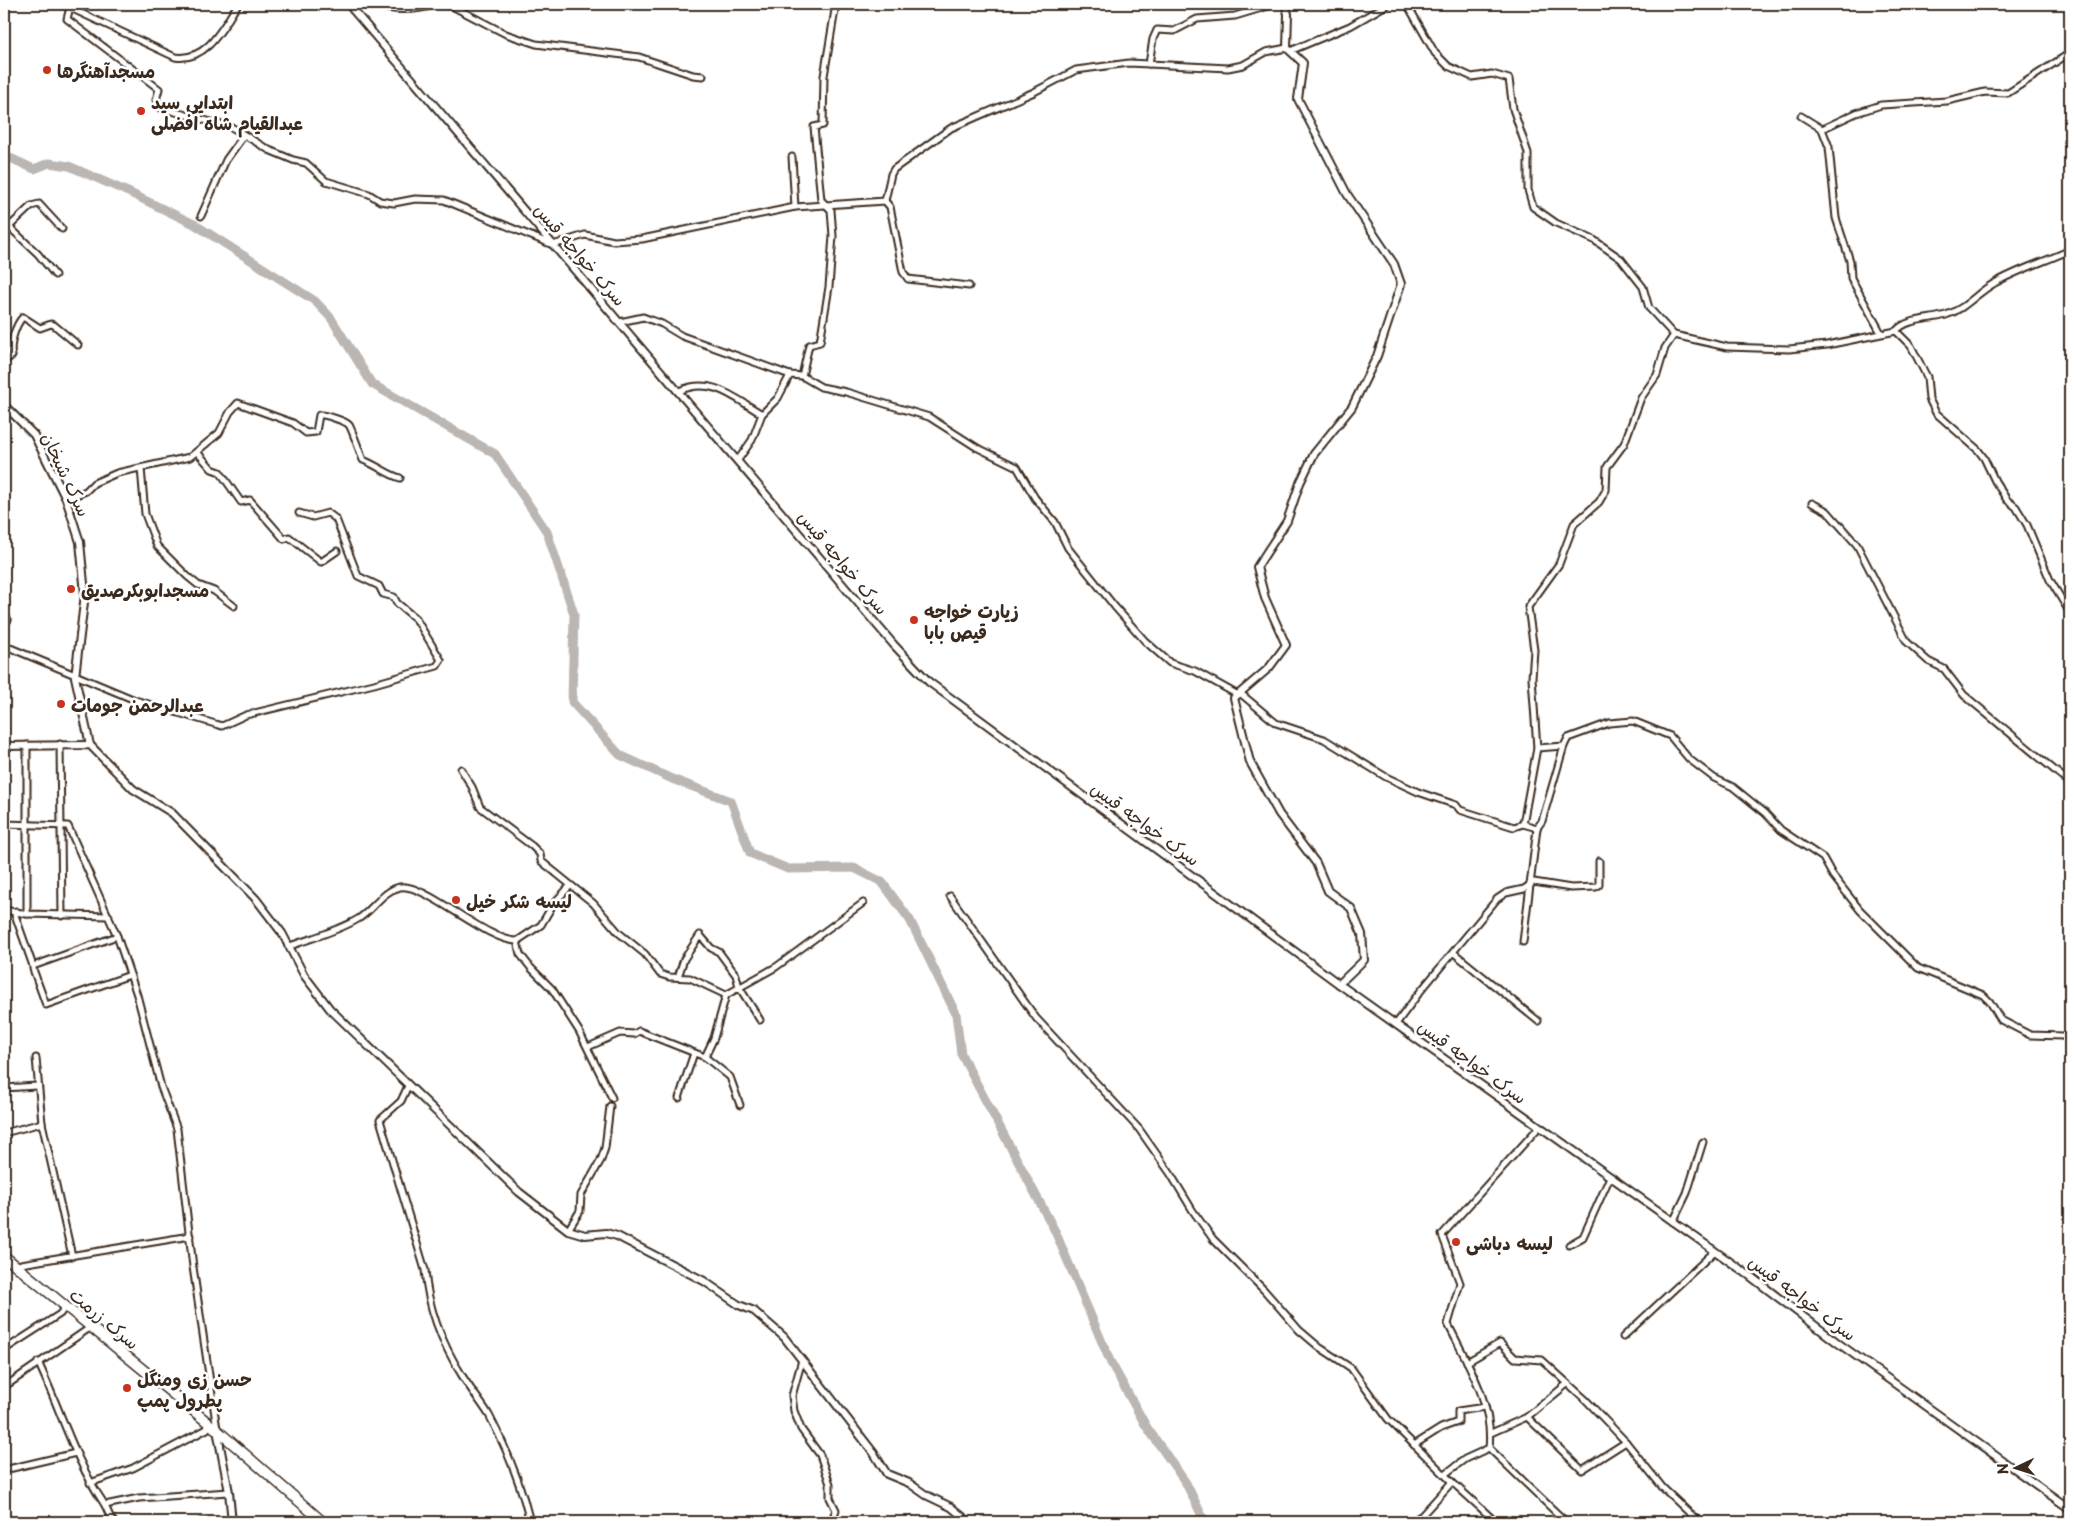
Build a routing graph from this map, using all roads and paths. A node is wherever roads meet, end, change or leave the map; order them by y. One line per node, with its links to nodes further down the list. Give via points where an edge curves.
1 (62, 4): 12 (street)
2 (238, 4): 12 (street, via 203,53 189,58 175,57)
3 (348, 4): 28 (street, سرک خواجه قیس)
4 (372, 4): 5 (street, via 390,10)
5 (438, 4)
6 (448, 4): 16 (street, via 506,34 536,44 639,57)
7 (836, 4): 22 (street, via 824,76 823,125 814,127 821,200)
8 (1275, 4): 15 (street, via 1235,16 1197,19 1174,31 1157,30)
9 (1285, 4): 13 (street)
10 (1388, 4): 13 (street, via 1350,26)
11 (1407, 4): 35 (street, via 1435,53 1448,66 1472,77 1492,74 1509,79 1513,109 1528,153 1528,190 1533,207 1621,258 1644,287 1649,308)
12 (70, 8): 19 (street, via 67,19 159,89 156,100 161,108 233,128)
13 (1288, 50): 15 (street, via 1266,52 1243,65 1228,68); 57 (street, via 1303,63 1298,99 1346,194 1394,264 1400,284 1377,356 1352,407 1314,454 1287,521 1257,567 1265,598 1286,645 1269,668)
14 (2070, 53): 18 (street, via 2008,93 1985,92 1947,101 1880,105)
15 (1149, 64): 21 (street, via 1128,63 1076,70 951,128 894,170)
16 (703, 76)
17 (1801, 116): 18 (street)
18 (1822, 129): 34 (street, via 1829,147 1836,218 1850,261 1851,278)
19 (244, 135): 24 (street, via 226,160); 28 (street, via 269,150 306,163 326,181 380,201 444,200)
20 (792, 157): 23 (street)
21 (885, 201): 22 (street); 31 (street, via 890,207 903,272 908,279)
22 (825, 205): 23 (street); 39 (street, via 831,210 833,236 829,288 820,342 809,345)
23 (795, 207): 28 (street, via 642,238 614,241 584,235)
24 (201, 216)
25 (4, 222): 26 (street)
26 (10, 227): 27 (street, via 31,206 39,204); 30 (street)
27 (62, 228)
28 (553, 245): 32 (street, سرک خواجه قیس)
29 (2070, 250): 33 (street, via 2028,266 1992,285 1949,314 1914,321)
30 (55, 275)
31 (969, 286)
32 (620, 322): 38 (street, via 644,317 682,336); 40 (street, سرک خواجه قیس)
33 (1896, 331): 34 (street); 52 (street, via 1911,346 1927,376 1929,399 1936,413 1978,450 2007,500 2027,525 2050,580)
34 (1881, 333): 35 (street, via 1789,349 1727,347)
35 (1674, 335): 63 (street, via 1665,348 1657,374 1641,398 1624,444 1607,467 1606,490 1599,502 1574,524 1559,564 1528,608 1534,650 1532,678)
36 (78, 345): 37 (street, via 54,325 40,328 23,317 13,339 12,356)
37 (4, 361)
38 (790, 375): 39 (street); 42 (street, via 778,398)
39 (802, 376): 57 (street, via 821,387 929,417 976,447 1017,467 1035,498 1055,522 1068,548 1145,641 1170,663 1195,671)
40 (679, 391): 42 (street, via 702,384 714,386); 44 (street, سرک خواجه قیس)
41 (4, 405): 47 (street, سرک شیخان, via 34,435)
42 (762, 414): 44 (street, via 752,440)
43 (198, 452): 45 (street); 46 (street, via 219,433 238,403 292,423 306,433 316,432 317,418 324,414 349,425 363,460 384,473); 50 (street, via 212,469 220,472 241,502 250,500 284,538 289,537 321,562)
44 (738, 460): 89 (street, سرک خواجه قیس, via 929,682)
45 (141, 468): 47 (street, via 117,474); 51 (street, via 145,514 157,546 198,585 214,591)
46 (400, 478)
47 (66, 500): 56 (street, سرک شیخان, via 80,542 85,594)
48 (1812, 503): 65 (street, via 1827,511 1857,545 1907,642 1928,661 1944,669 1964,695)
49 (299, 513): 56 (street, via 313,517 328,513 336,519 358,576 394,597 416,619 441,660 437,666 246,714 222,726 135,700)
50 (337, 551)
51 (234, 606)
52 (2070, 613)
53 (4, 615): 54 (street, via 8,620)
54 (4, 624)
55 (4, 640): 56 (street, via 8,648)
56 (75, 677): 59 (street, سرک شیخان)
57 (1239, 694): 68 (street, via 1276,723 1324,739 1386,778 1456,805 1460,810 1514,827); 89 (street, via 1234,698 1250,762 1279,814 1316,863 1328,891 1352,908 1362,934 1364,960)
58 (60, 744): 59 (street); 60 (street); 69 (street)
59 (90, 744): 84 (street, via 133,789 172,813 256,899)
60 (27, 745): 61 (street); 67 (street)
61 (4, 746)
62 (1564, 746): 63 (street); 70 (street, via 1542,821); 95 (street, via 1568,738 1609,723 1633,721 1670,736 1689,759 1714,778 1733,787 1766,813 1781,830 1823,858 1860,910 1918,968 1983,995 2000,1020 2030,1035 2063,1036)
63 (1537, 748): 68 (street)
64 (460, 769): 73 (street, via 480,806 532,846 540,854 541,861)
65 (2070, 783)
66 (4, 824): 67 (street)
67 (26, 824): 69 (street); 78 (street)
68 (1523, 824): 70 (street)
69 (61, 825): 79 (street); 80 (street, via 68,826 73,834)
70 (1537, 828): 72 (street)
71 (1599, 861): 72 (street, via 1599,885 1596,886 1570,888)
72 (1529, 884): 83 (street); 85 (street, via 1506,892 1497,899)
73 (570, 886): 82 (street, via 554,903 541,925); 88 (street, via 593,903 645,954 660,974)
74 (950, 896): 135 (street, via 1036,1018 1139,1128 1214,1239 1299,1330 1351,1368 1388,1419)
75 (863, 902): 90 (street, via 776,967)
76 (4, 910): 77 (street)
77 (16, 911): 78 (street); 86 (street)
78 (27, 914): 79 (street)
79 (62, 916): 80 (street)
80 (109, 916): 81 (street)
81 (117, 936): 86 (street); 87 (street)
82 (517, 941): 84 (street, via 507,941 406,886 390,891 357,920); 96 (street, via 520,954 552,989)
83 (1523, 942)
84 (290, 946): 101 (street, via 304,975 330,1009)
85 (1454, 953): 93 (street); 94 (street)
86 (33, 966): 87 (street, via 46,1005)
87 (130, 975): 114 (street, via 161,1087 177,1129)
88 (678, 977): 90 (street, via 684,959 700,935 719,952 736,975); 91 (street, via 690,978)
89 (1339, 984): 94 (street, سرک خواجه قیس)
90 (739, 987): 91 (street); 92 (street)
91 (726, 995): 99 (street)
92 (760, 1020)
93 (1538, 1021)
94 (1396, 1024): 108 (street, سرک خواجه قیس)
95 (2070, 1040)
96 (588, 1047): 97 (street, via 620,1033 634,1034 639,1030); 103 (street)
97 (694, 1053): 99 (street); 104 (street)
98 (36, 1058): 100 (street)
99 (705, 1058): 105 (street, via 730,1077)
100 (38, 1086): 102 (street); 107 (street)
101 (408, 1086): 113 (street, via 518,1192); 149 (street, via 401,1101 380,1120 424,1270 426,1294 442,1341 488,1415 508,1455 523,1491)
102 (4, 1088)
103 (612, 1098)
104 (680, 1098)
105 (740, 1105)
106 (610, 1106): 113 (street, via 605,1148 581,1195 580,1211)
107 (42, 1123): 109 (street); 118 (street)
108 (1539, 1127): 111 (street, سرک خواجه قیس); 126 (street, via 1442,1235 1460,1283 1448,1324)
109 (4, 1133)
110 (1703, 1142): 112 (street, via 1688,1193)
111 (1610, 1177): 112 (street, سرک خواجه قیس); 115 (street, via 1583,1237)
112 (1673, 1222): 116 (street, سرک خواجه قیس)
113 (568, 1230): 124 (street, via 585,1235 606,1233 617,1236 704,1281 754,1311 784,1337)
114 (190, 1236): 118 (street); 132 (street)
115 (1569, 1245)
116 (1715, 1251): 122 (street); 144 (street, سرک خواجه قیس)
117 (4, 1256): 119 (highway, سرک زرمت)
118 (72, 1256): 119 (street)
119 (17, 1267): 120 (highway, سرک زرمت)
120 (66, 1306): 121 (highway, سرک زرمت); 123 (street, via 60,1314)
121 (91, 1327): 125 (street); 131 (highway, سرک زرمت)
122 (1623, 1337)
123 (4, 1350)
124 (802, 1360): 150 (street, via 792,1396 794,1411 801,1428 820,1455 830,1484 830,1498 836,1510); 151 (street, via 887,1474 910,1483 951,1507)
125 (38, 1362): 128 (street); 137 (street)
126 (1467, 1362): 127 (street, via 1500,1343 1515,1358 1542,1360); 129 (street, via 1482,1391)
127 (1567, 1384): 130 (street); 134 (street, via 1586,1399)
128 (4, 1387)
129 (1485, 1408): 133 (street); 135 (street, via 1458,1411 1458,1422 1441,1428)
130 (1527, 1417): 133 (street); 134 (street, via 1582,1470)
131 (208, 1424): 132 (highway, سرک زرمت); 141 (street, via 206,1429 132,1468)
132 (217, 1430): 142 (street); 148 (highway, سرک زرمت)
133 (1491, 1433): 136 (street)
134 (1626, 1442): 155 (street, via 1663,1488)
135 (1414, 1445): 139 (street)
136 (1489, 1448): 139 (street, via 1465,1459); 154 (street)
137 (76, 1454): 138 (street); 141 (street)
138 (4, 1470)
139 (1445, 1474): 140 (street)
140 (1452, 1482): 152 (street, via 1422,1515); 153 (street)
141 (90, 1483): 143 (street)
142 (230, 1492): 143 (street, via 139,1498); 147 (street)
143 (105, 1505): 145 (street)
144 (2070, 1510)
145 (114, 1522)
146 (200, 1522): 147 (street)
147 (232, 1522)
148 (323, 1522)
149 (530, 1522)
150 (832, 1522)
151 (969, 1522)
152 (1411, 1522)
153 (1496, 1522)
154 (1566, 1522)
155 (1698, 1522)

